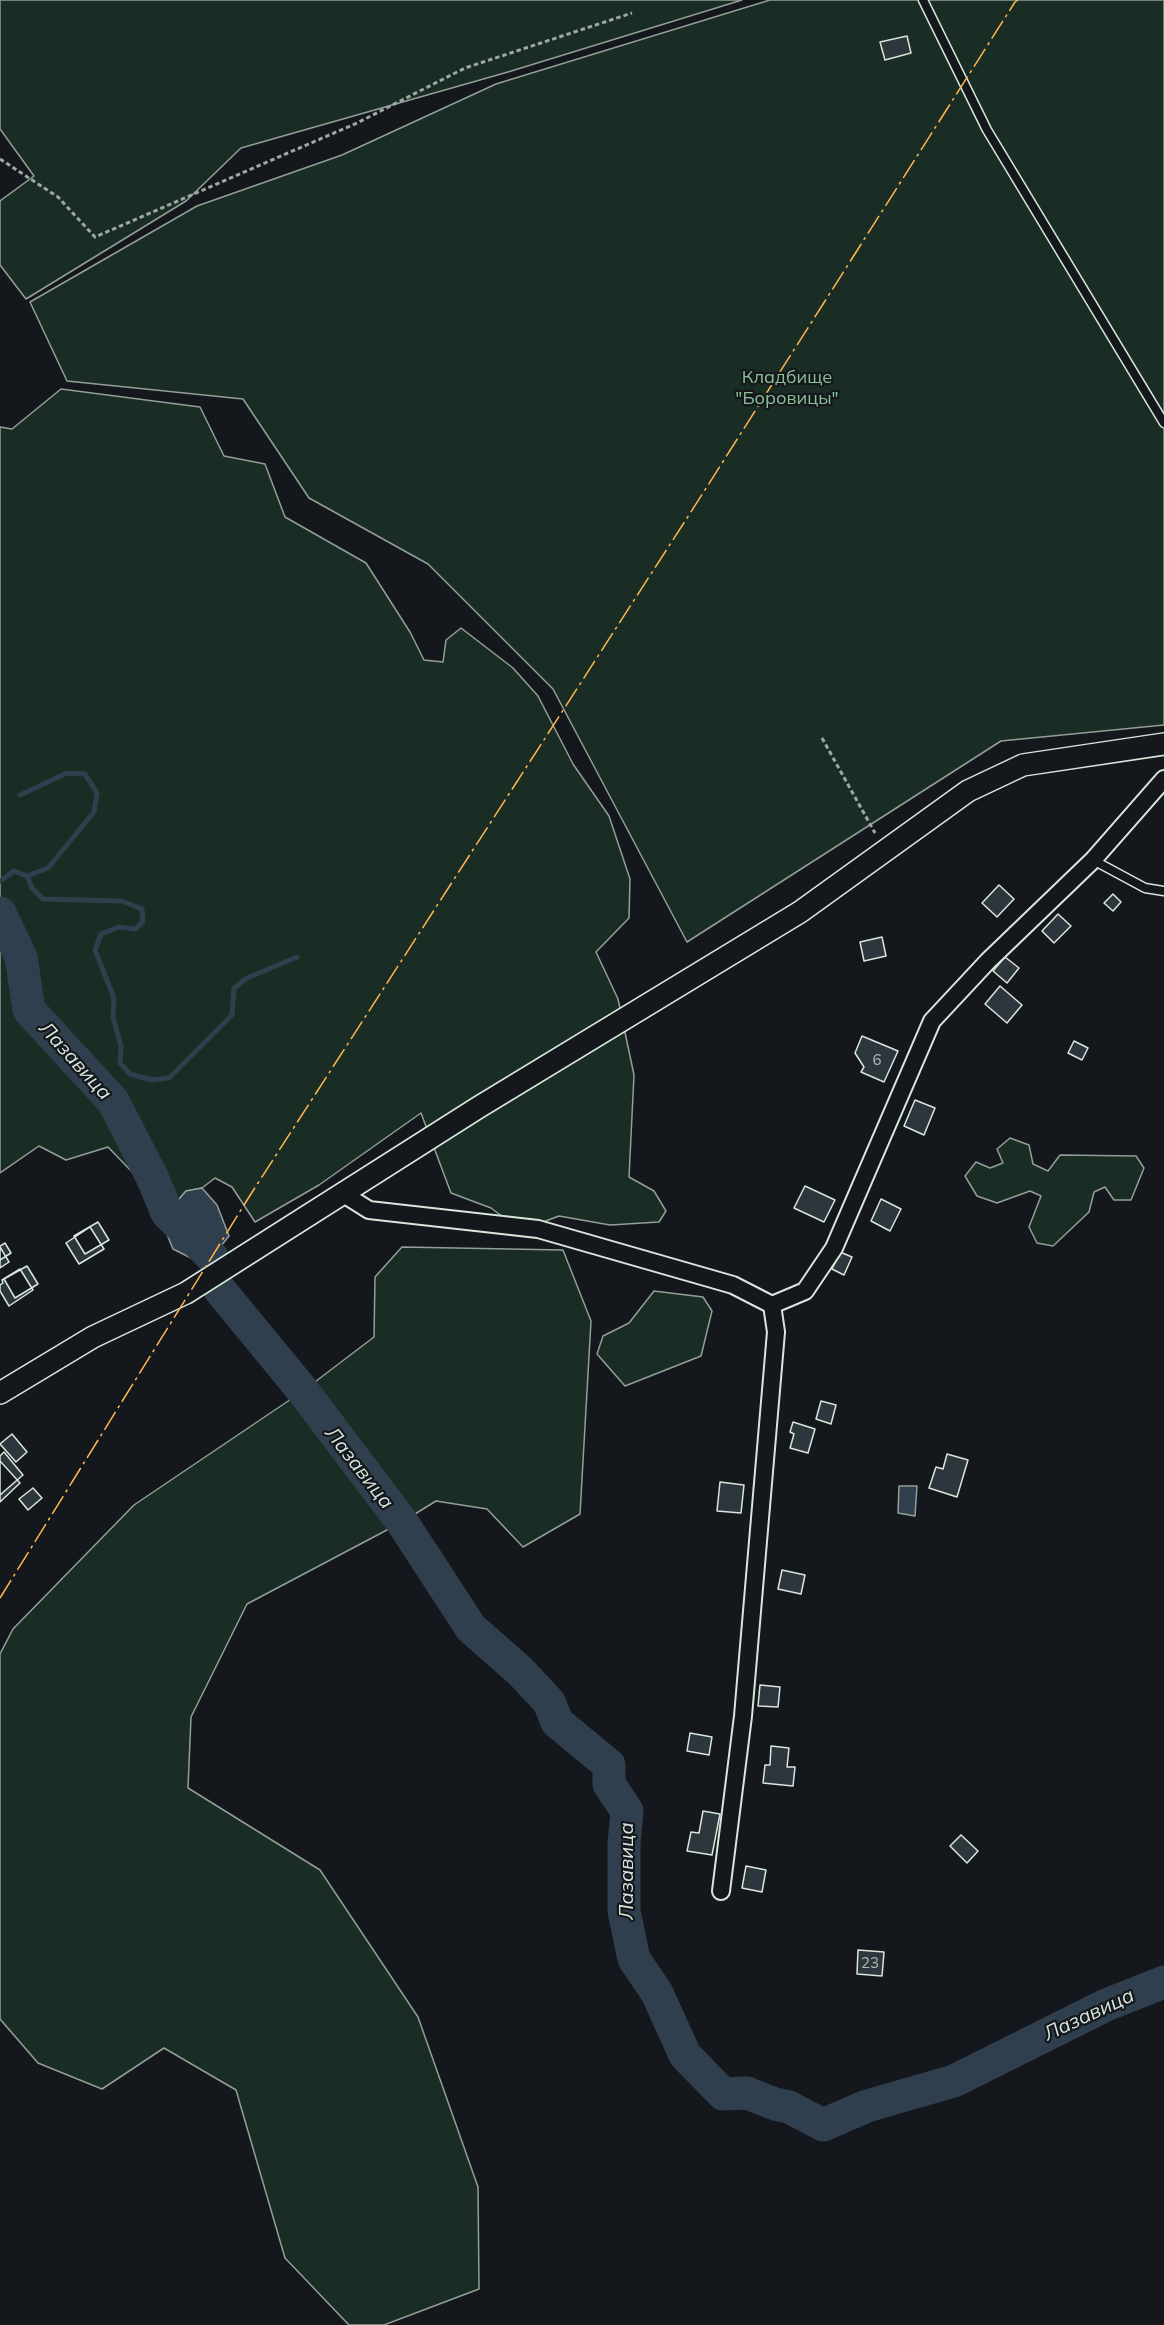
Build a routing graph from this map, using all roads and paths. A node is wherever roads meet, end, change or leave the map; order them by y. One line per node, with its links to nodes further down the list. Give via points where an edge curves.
1 (923, 0): 4 (lane, via 987,130)
2 (632, 13): 3 (path, via 465,68 357,123 95,237 58,197)
3 (0, 159)
4 (1164, 423)
5 (822, 738): 8 (path)
6 (1164, 744): 8 (street, via 1023,765 968,791)
7 (1163, 782): 9 (street)
8 (885, 851): 11 (street, via 800,912)
9 (1093, 860): 10 (lane, via 1145,888); 12 (street, via 932,1021 834,1248 805,1291)
10 (1164, 891)
11 (342, 1193): 12 (street, via 369,1209 538,1229 733,1285); 13 (street, via 186,1293 93,1337)
12 (771, 1305): 14 (street, via 776,1332 746,1692)
13 (0, 1393)
14 (721, 1891)

